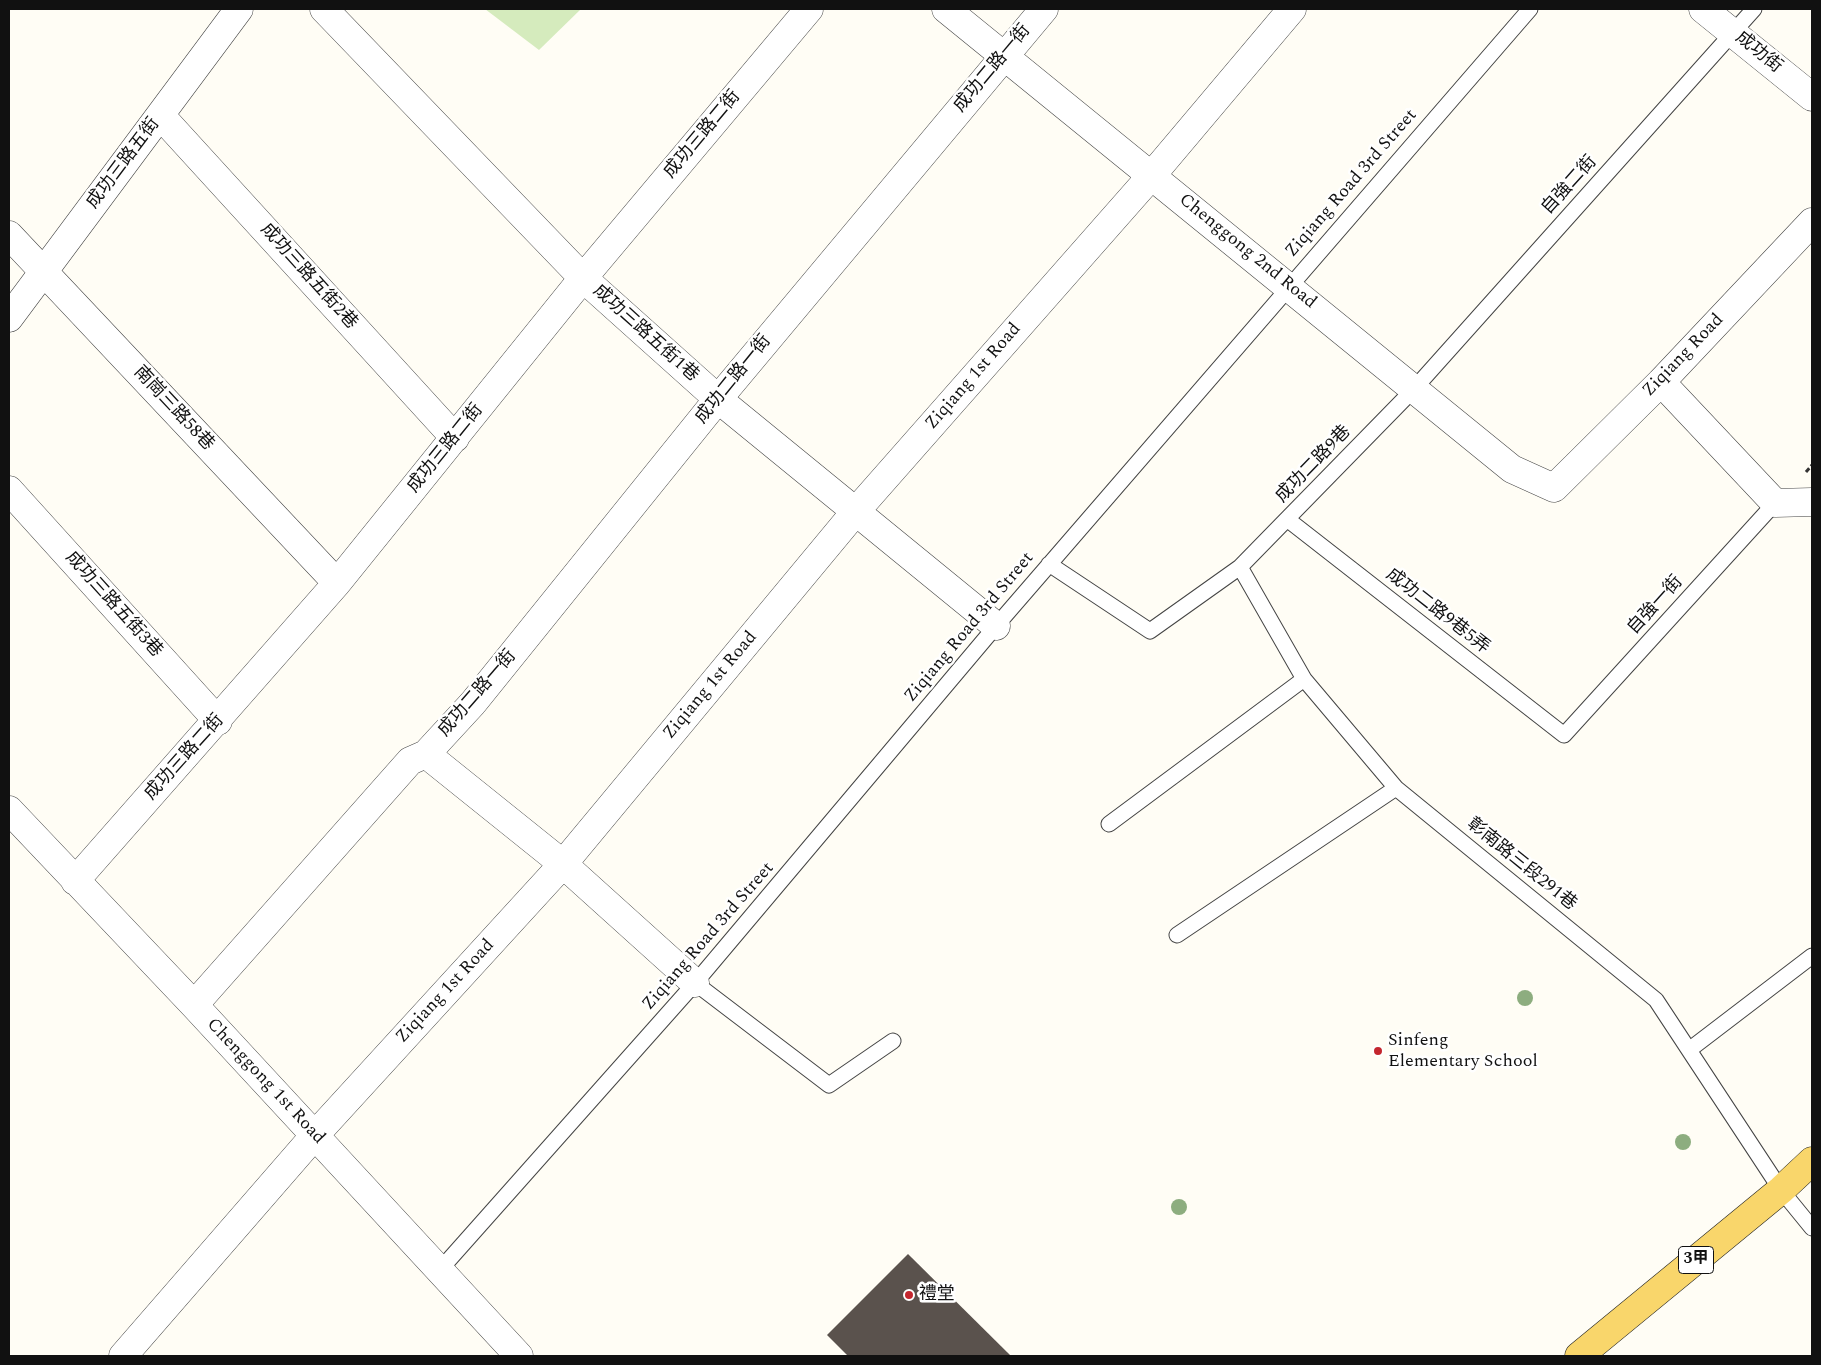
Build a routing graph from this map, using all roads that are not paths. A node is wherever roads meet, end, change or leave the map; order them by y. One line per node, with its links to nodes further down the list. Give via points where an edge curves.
1 (239, 9): 13 (street, 成功三路五街)
2 (324, 9): 18 (street, 成功三路五街1巷)
3 (809, 9): 18 (street, 成功三路二街)
4 (946, 9): 11 (street, Chenggong 2nd Road)
5 (1044, 9): 11 (street, 成功二路一街)
6 (1292, 9): 14 (street, Ziqiang 1st Road)
7 (1530, 9): 19 (lane, Ziqiang Road 3rd Street)
8 (1703, 9): 10 (street, 成功街)
9 (1754, 9): 10 (lane, 自強二街)
10 (1732, 32): 12 (street, 成功街); 22 (lane, 自強二街)
11 (1003, 56): 14 (street, Chenggong 2nd Road); 23 (street, 成功二路一街)
12 (1812, 97)
13 (161, 116): 17 (street, 成功三路五街); 24 (street, 成功三路五街2巷)
14 (1152, 175): 19 (street, Chenggong 2nd Road); 29 (street, Ziqiang 1st Road)
15 (1812, 222): 21 (street, Ziqiang Road)
16 (9, 236): 17 (street, 南崗三路58巷)
17 (42, 272): 20 (street, 成功三路五街); 33 (street, 南崗三路58巷)
18 (583, 278): 23 (street, 成功三路五街1巷); 24 (street, 成功三路二街)
19 (1289, 286): 22 (street, Chenggong 2nd Road); 31 (lane, Ziqiang Road 3rd Street)
20 (9, 318)
21 (1661, 382): 25 (street, Ziqiang Road); 28 (street)
22 (1414, 389): 25 (street, Chenggong 2nd Road, via 1512,469); 30 (lane, 成功二路9巷)
23 (718, 399): 29 (street, 成功三路五街1巷); 38 (street, 成功二路一街, via 473,703)
24 (455, 438): 33 (street, 成功三路二街)
25 (1554, 488)
26 (9, 490): 36 (street, 成功三路五街3巷)
27 (1812, 502): 28 (street)
28 (1775, 503): 37 (lane, 自強一街)
29 (856, 511): 34 (street, 成功三路五街1巷); 42 (street, Ziqiang 1st Road)
30 (1287, 519): 32 (lane, 成功二路9巷); 37 (lane, 成功二路9巷5弄)
31 (1049, 564): 32 (lane, 成功二路9巷, via 1150,630); 34 (lane, Ziqiang Road 3rd Street)
32 (1240, 567): 35 (lane, 彰南路三段291巷)
33 (337, 583): 36 (street, 成功三路二街)
34 (996, 626): 46 (lane, Ziqiang Road 3rd Street)
35 (1304, 679): 39 (lane, 彰南路三段291巷); 41 (lane)
36 (218, 721): 43 (street, 成功三路二街)
37 (1564, 735)
38 (426, 754): 42 (street); 47 (street, 成功二路一街, via 410,761)
39 (1396, 788): 44 (lane); 49 (lane, 彰南路三段291巷, via 1656,1000)
40 (9, 810): 43 (street, Chenggong 1st Road)
41 (1109, 824)
42 (563, 864): 46 (street); 50 (street, Ziqiang 1st Road)
43 (75, 881): 47 (street, Chenggong 1st Road)
44 (1176, 935)
45 (1812, 956): 49 (lane)
46 (696, 983): 48 (lane, via 829,1085); 54 (lane, Ziqiang Road 3rd Street)
47 (194, 1005): 50 (street, Chenggong 1st Road)
48 (893, 1041)
49 (1689, 1050): 52 (lane, 彰南路三段291巷)
50 (314, 1135): 54 (street, Chenggong 1st Road); 55 (street, Ziqiang 1st Road)
51 (1812, 1161): 52 (main road, 3甲)
52 (1781, 1190): 53 (lane, 彰南路三段291巷); 57 (main road, 3甲)
53 (1812, 1228)
54 (439, 1271): 56 (street, Chenggong 1st Road)
55 (124, 1356)
56 (518, 1356)
57 (1579, 1356)

